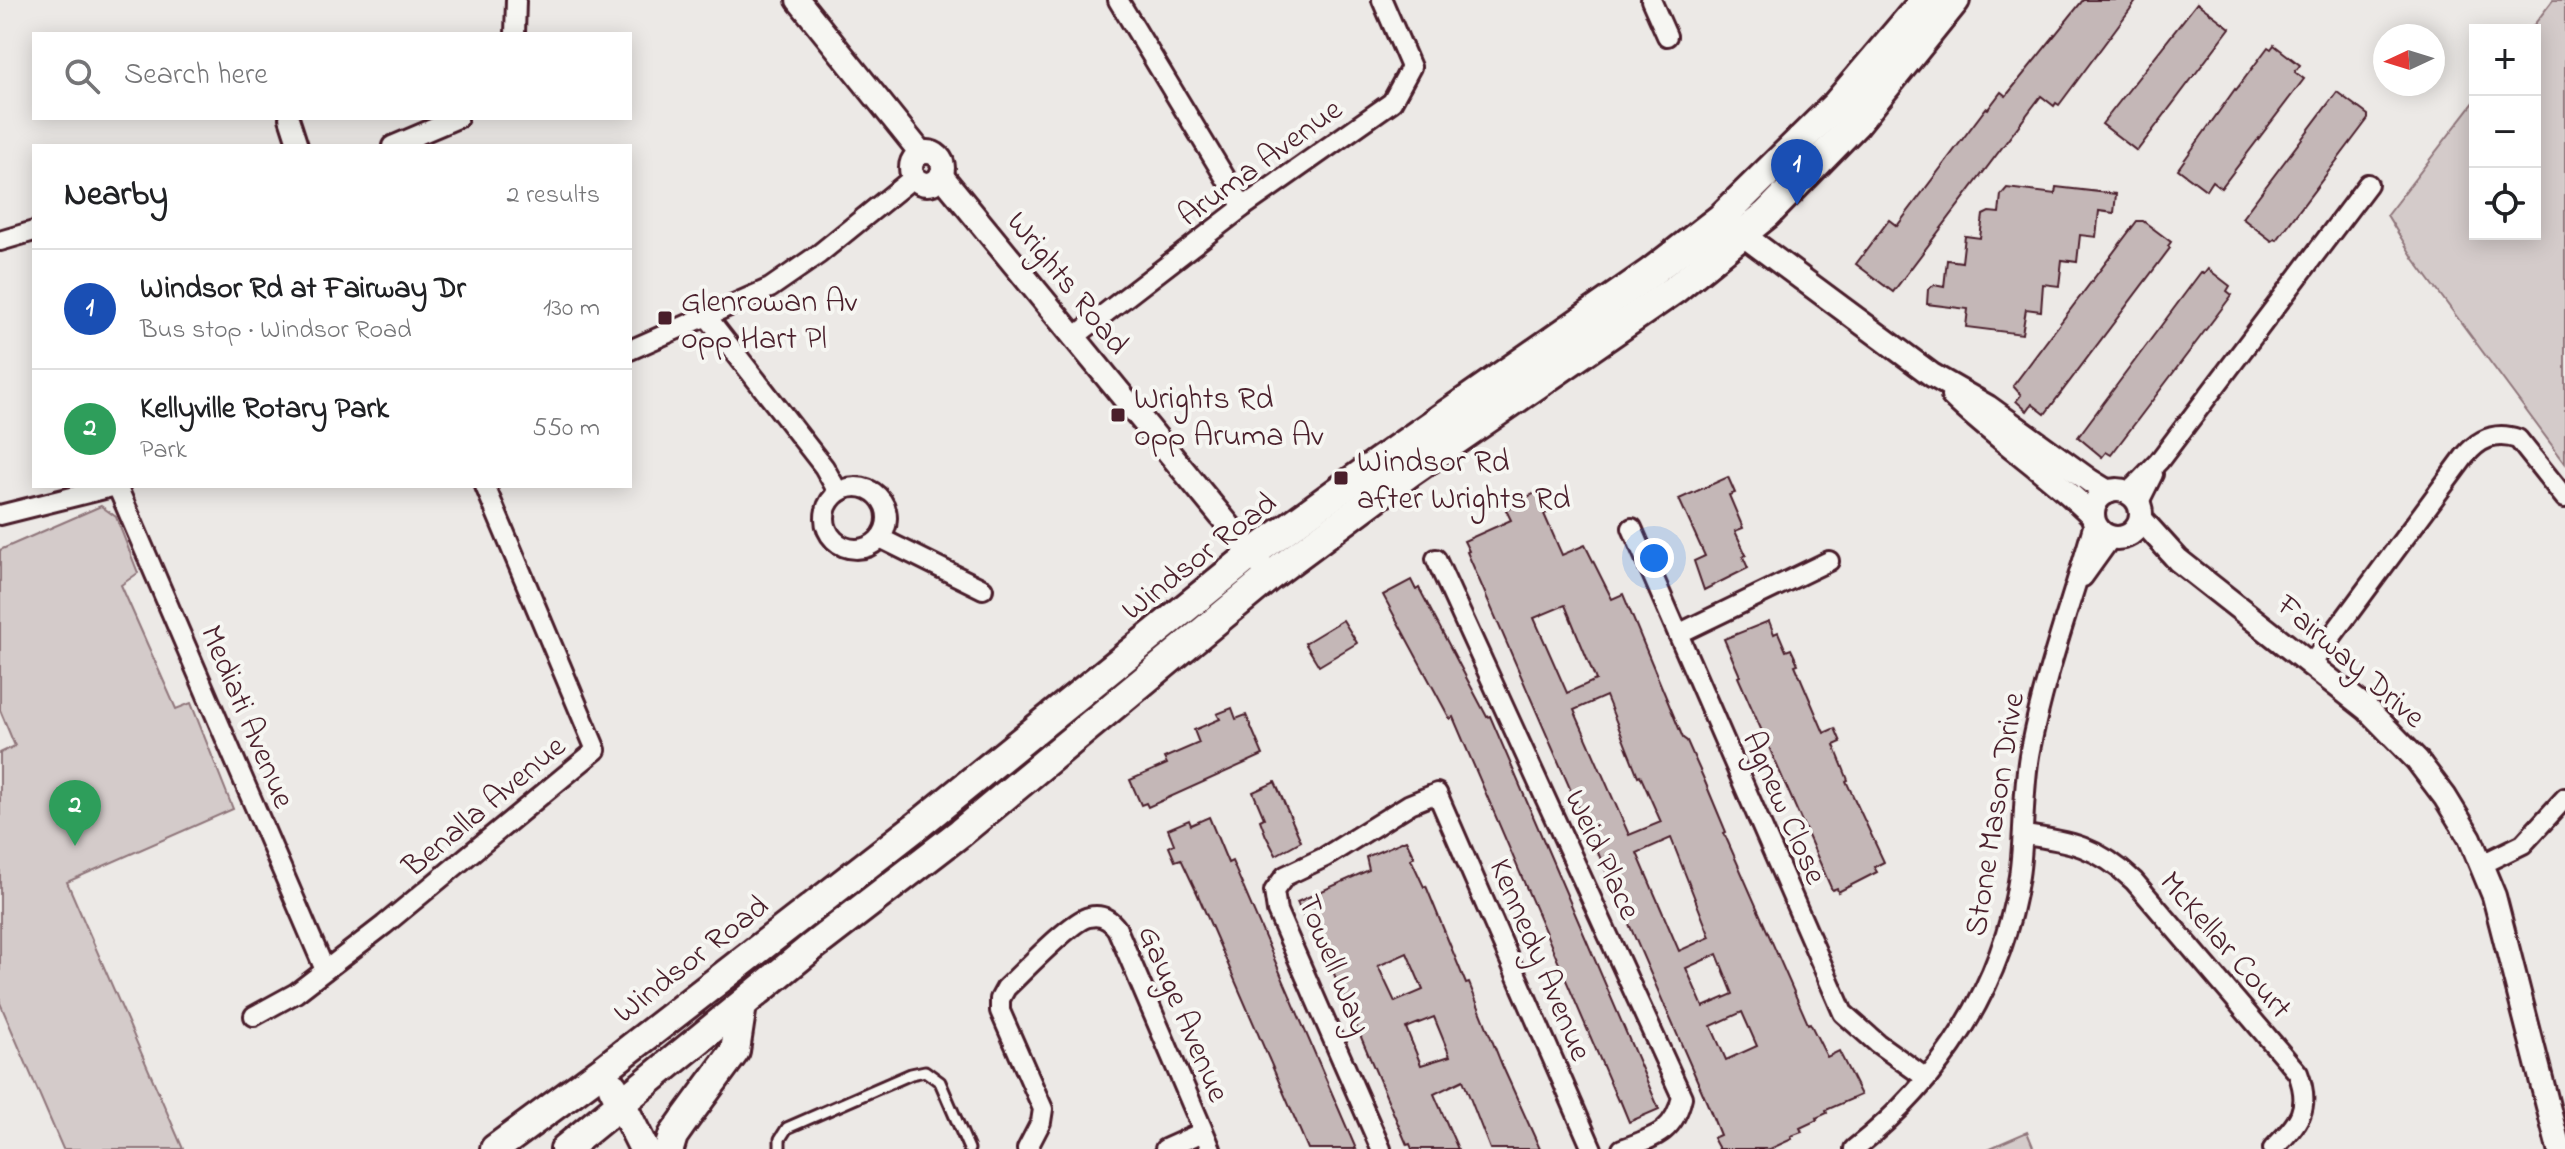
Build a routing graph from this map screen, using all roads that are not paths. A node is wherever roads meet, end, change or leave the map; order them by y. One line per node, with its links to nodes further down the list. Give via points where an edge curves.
1 (516, 0): 8 (street)
2 (798, 0): 14 (street)
3 (1118, 0): 18 (street)
4 (1382, 0): 18 (street, Aruma Avenue, via 1411,67 1392,102)
5 (1651, 0): 9 (street)
6 (1925, 0): 19 (main road, Windsor Road)
7 (1955, 0): 19 (main road, Windsor Road, via 1856,123 1767,214)
8 (515, 32)
9 (1667, 36)
10 (290, 120): 12 (street)
11 (453, 120): 13 (street)
12 (297, 144)
13 (397, 144)
14 (921, 153): 15 (street, via 938,155); 16 (street, via 912,163)
15 (941, 175): 16 (street, via 930,184); 23 (street, Wrights Road)
16 (914, 177): 22 (street, via 783,280)
17 (2368, 184): 31 (street)
18 (1243, 207): 23 (street, Aruma Avenue)
19 (1732, 226): 25 (street, Fairway Drive); 37 (main road, Windsor Road, via 1650,273); 41 (main road, Windsor Road, via 1675,289)
20 (32, 232): 21 (street)
21 (0, 241)
22 (708, 318): 24 (street); 29 (street)
23 (1073, 338): 37 (street, Wrights Road)
24 (632, 349)
25 (1932, 375): 31 (street, Fairway Drive); 33 (street, Fairway Drive)
26 (108, 488): 32 (street)
27 (117, 488): 50 (street, Mediati Avenue)
28 (486, 488): 50 (street, Benalla Avenue, via 596,750)
29 (838, 492): 35 (street, via 867,489 882,501 887,520); 35 (street, via 827,507 830,535 854,549)
30 (2565, 498): 45 (street, via 2518,439 2482,439)
31 (2129, 502): 33 (street, via 2098,499); 36 (street, via 2133,533); 39 (street, Fairway Drive)
32 (0, 515)
33 (2093, 519): 36 (street, via 2098,530); 42 (street, Stone Mason Drive)
34 (1632, 528): 44 (street, Agnew Close)
35 (880, 538): 43 (street)
36 (2119, 538): 39 (street, Fairway Drive); 42 (street, Stone Mason Drive)
37 (1252, 554): 41 (street, Wrights Road); 53 (main road, Windsor Road, via 917,826)
38 (1436, 559): 69 (street, Weid Place, via 1682,1097 1669,1128)
39 (2178, 560): 45 (street, Fairway Drive)
40 (1829, 561): 44 (street)
41 (1270, 576): 51 (main road, Windsor Road)
42 (2076, 586): 48 (street, Stone Mason Drive, via 2043,686)
43 (983, 589)
44 (1678, 634): 54 (street, Agnew Close, via 1843,1013)
45 (2312, 663): 49 (street, Fairway Drive, via 2417,760 2459,819)
46 (1437, 793): 67 (street, Towell Way, via 1285,876 1274,891 1277,911); 68 (street, Kennedy Avenue)
47 (2565, 798): 49 (street, via 2523,844)
48 (2023, 835): 54 (street, Stone Mason Drive, via 2013,912 1998,962 1963,1028); 71 (street, McKellar Court, via 2075,843 2115,863 2298,1073 2304,1106 2299,1120)
49 (2482, 864): 72 (street, Fairway Drive, via 2508,944)
50 (325, 970): 52 (street, Benalla Avenue)
51 (742, 1005): 56 (main road, Windsor Road); 62 (main road, via 735,1051)
52 (254, 1016)
53 (604, 1069): 55 (main road, Windsor Road); 56 (main road)
54 (1926, 1078): 70 (street, Stone Mason Drive)
55 (574, 1092): 57 (main road); 59 (main road, Windsor Road)
56 (621, 1103): 57 (main road, Windsor Road); 61 (main road)
57 (594, 1139): 60 (main road, Windsor Road)
58 (1207, 1140): 65 (street, Gauge Avenue, via 1117,929 1107,918 1092,916 1077,923 1000,999 1002,1017 1043,1109); 66 (street)
59 (495, 1149)
60 (565, 1149)
61 (644, 1149)
62 (669, 1149)
63 (780, 1149): 64 (lane, via 782,1133 794,1125 925,1071 940,1082)
64 (969, 1149)
65 (1027, 1149)
66 (1165, 1149)
67 (1381, 1149)
68 (1592, 1149)
69 (1622, 1149)
70 (1854, 1149)
71 (2273, 1149)
72 (2559, 1149)

